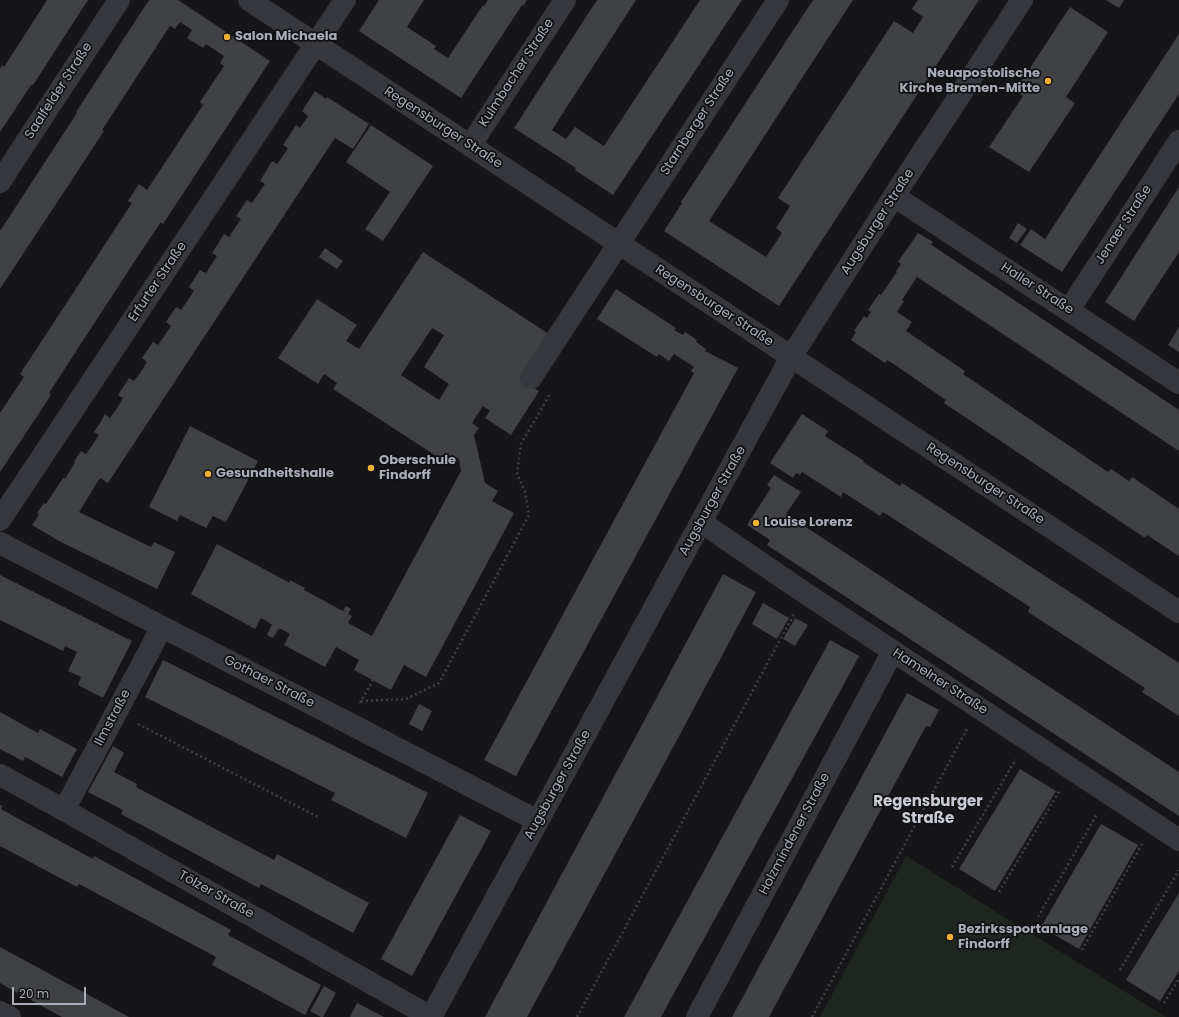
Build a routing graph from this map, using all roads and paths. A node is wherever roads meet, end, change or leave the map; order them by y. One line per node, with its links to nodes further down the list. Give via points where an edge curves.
1 (119, 0): 10 (street, Saalfelder Straße)
2 (249, 0): 7 (street, Regensburger Straße)
3 (344, 0): 7 (street, Erfurter Straße)
4 (564, 0): 9 (street, Kulmbacher Straße)
5 (778, 0): 12 (street, Starnberger Straße)
6 (1022, 0): 11 (street, Augsburger Straße)
7 (316, 44): 9 (street, Regensburger Straße); 18 (street, Erfurter Straße)
8 (1179, 141): 13 (street, Jenaer Straße)
9 (470, 146): 12 (street, Regensburger Straße)
10 (0, 182)
11 (894, 196): 13 (street, Haller Straße); 14 (street, Augsburger Straße)
12 (619, 243): 14 (street, Regensburger Straße); 15 (street, Starnberger Straße)
13 (1068, 310): 16 (street, Haller Straße)
14 (791, 357): 19 (street, Augsburger Straße); 22 (street, Regensburger Straße)
15 (531, 378)
16 (1179, 383)
17 (552, 389): 25 (path, via 521,444 517,474 525,492 529,515 439,684 406,699)
18 (0, 520)
19 (701, 522): 21 (street, Hamelner Straße); 34 (street, Augsburger Straße)
20 (0, 542): 23 (street, Gothaer Straße)
21 (805, 593): 24 (street, Hamelner Straße); 48 (path)
22 (1179, 612)
23 (162, 627): 27 (street, Ilmstraße); 34 (street, Gothaer Straße)
24 (893, 651): 26 (street, Hamelner Straße); 49 (street, Holzmindener Straße)
25 (361, 701)
26 (979, 708): 28 (street, Hamelner Straße); 50 (path)
27 (116, 712): 32 (street, Ilmstraße); 33 (path)
28 (1027, 740): 29 (street, Hamelner Straße); 37 (path)
29 (1073, 770): 31 (street, Hamelner Straße); 39 (path)
30 (0, 775): 32 (street, Tölzer Straße)
31 (1109, 794): 35 (street, Hamelner Straße); 40 (path)
32 (64, 810): 47 (street, Tölzer Straße)
33 (318, 817)
34 (538, 821): 47 (street, Augsburger Straße)
35 (1154, 824): 36 (street, Hamelner Straße); 41 (path)
36 (1179, 840)
37 (952, 867)
38 (1179, 870): 42 (path)
39 (999, 892)
40 (1038, 918)
41 (1082, 950)
42 (1120, 970)
43 (1179, 979): 44 (path)
44 (1164, 1003)
45 (0, 1012): 46 (street)
46 (10, 1017)
47 (431, 1017)
48 (577, 1017)
49 (697, 1017)
50 (812, 1017)

